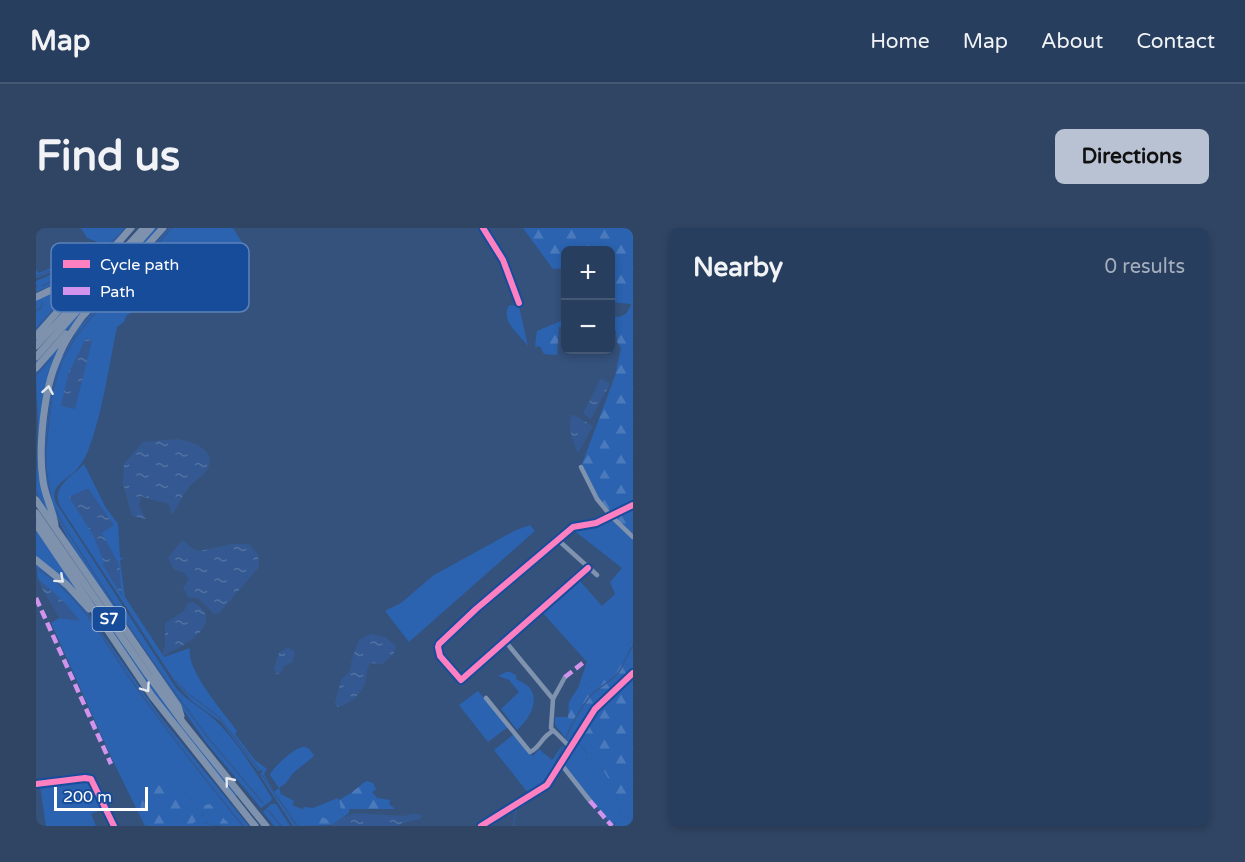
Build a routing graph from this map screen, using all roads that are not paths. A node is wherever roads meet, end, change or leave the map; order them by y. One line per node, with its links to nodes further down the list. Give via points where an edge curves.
1 (131, 228): 6 (highway)
2 (144, 228): 7 (highway)
3 (151, 228): 8 (highway)
4 (163, 228): 9 (highway)
5 (483, 228): 12 (street, via 503,260)
6 (118, 243)
7 (130, 243)
8 (138, 243)
9 (149, 243)
10 (51, 289): 11 (highway)
11 (37, 297)
12 (519, 303)
13 (57, 312): 17 (highway)
14 (67, 312): 18 (highway)
15 (76, 312): 19 (highway)
16 (84, 314): 20 (highway); 27 (highway, one-way to 16, via 42,471 47,397 58,356)
17 (36, 336)
18 (36, 346)
19 (36, 357)
20 (36, 368)
21 (581, 467): 25 (street, via 597,499)
22 (36, 500): 27 (highway)
23 (633, 505): 25 (street)
24 (36, 513): 39 (highway, S7)
25 (611, 516): 28 (street); 29 (street, via 596,523 576,525)
26 (36, 524): 33 (highway, S7)
27 (56, 530): 39 (highway, via 178,706)
28 (633, 537)
29 (558, 540): 31 (street); 34 (street, via 476,609 438,647 440,656 461,680)
30 (36, 561): 33 (highway, one-way to 33, via 75,593)
31 (588, 568): 32 (street); 34 (street)
32 (597, 575)
33 (113, 639): 46 (highway, S7, one-way to 46, via 171,721)
34 (505, 641): 38 (street)
35 (633, 673): 41 (street, via 595,708)
36 (565, 677): 38 (street)
37 (486, 698): 40 (street, via 530,752)
38 (553, 699): 40 (street)
39 (184, 724): 47 (highway, S7, one-way to 39)
40 (553, 731): 41 (street)
41 (570, 747): 42 (street)
42 (561, 764): 44 (street); 48 (street, via 544,789)
43 (36, 784): 45 (street, via 91,779)
44 (590, 801)
45 (114, 826)
46 (255, 826)
47 (266, 826)
48 (481, 826)

